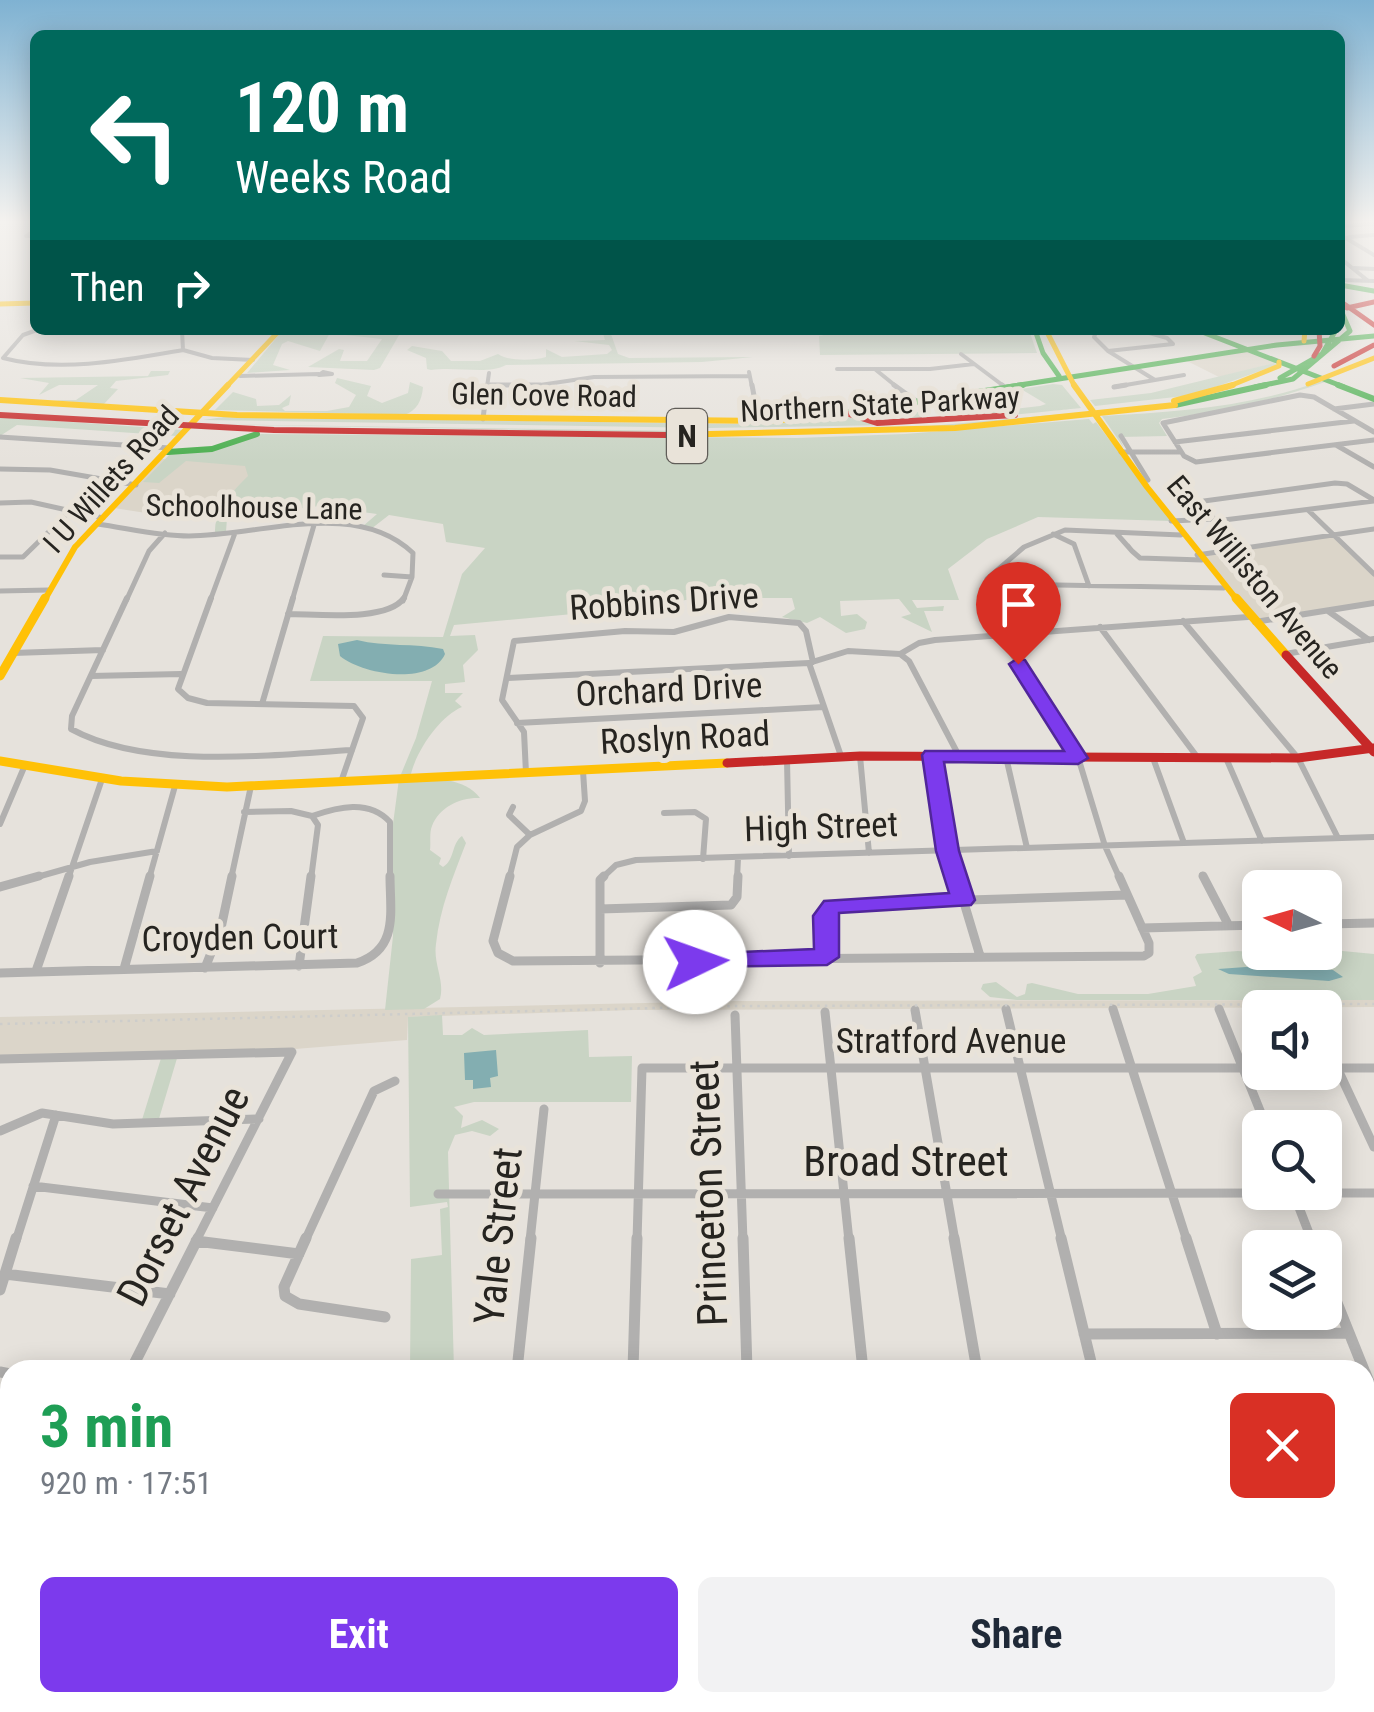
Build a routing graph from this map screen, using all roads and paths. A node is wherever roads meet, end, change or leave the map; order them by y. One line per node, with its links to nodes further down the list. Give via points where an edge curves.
1 (30, 303): 2 (main road)
2 (0, 304)
3 (1345, 307): 5 (main road)
4 (1345, 318): 29 (main road, Northern State Parkway / N, via 1348,337)
5 (1374, 324)
6 (30, 332): 19 (street, via 3,358 101,360)
7 (181, 335): 19 (street)
8 (276, 335): 24 (main road, I U Willets Road)
9 (1037, 335): 34 (main road, via 1046,359)
10 (1047, 335): 34 (main road)
11 (1095, 335): 20 (street)
12 (1156, 335): 20 (street, via 1173,344)
13 (1213, 335): 21 (main road)
14 (1223, 335): 21 (main road)
15 (1304, 336): 17 (main road, Glen Cove Road); 21 (main road, Glen Cove Road)
16 (1374, 336): 17 (main road, Glen Cove Road)
17 (1326, 337): 21 (main road, Glen Cove Road); 29 (main road)
18 (1374, 345): 29 (main road)
19 (183, 350): 24 (street)
20 (1108, 351): 27 (street)
21 (1266, 352): 27 (main road, Glen Cove Road); 40 (main road); 41 (main road, via 1279,366)
22 (961, 354): 25 (street)
23 (1374, 358): 29 (main road)
24 (254, 360): 33 (main road, I U Willets Road)
25 (974, 364): 28 (street); 38 (street)
26 (836, 368): 28 (street)
27 (1134, 368): 34 (main road, Glen Cove Road); 35 (street)
28 (876, 370): 42 (street)
29 (1311, 372): 41 (main road, Northern State Parkway / N); 54 (main road, Northern State Parkway / N, via 1264,394 1208,404 854,435)
30 (490, 373): 36 (street)
31 (319, 374): 33 (street)
32 (1184, 374): 35 (street)
33 (240, 376): 47 (main road, I U Willets Road)
34 (1066, 379): 38 (main road, Glen Cove Road); 62 (main road, East Williston Avenue)
35 (1155, 380): 37 (street)
36 (488, 385): 49 (street); 51 (street, via 749,374)
37 (1114, 387)
38 (1007, 389): 42 (main road, Glen Cove Road)
39 (0, 400): 47 (main road, Glen Cove Road)
40 (1374, 400): 44 (street)
41 (1174, 402): 48 (main road, Northern State Parkway / N)
42 (919, 403): 43 (main road, Glen Cove Road)
43 (879, 409): 46 (main road, Glen Cove Road); 52 (main road, via 877,417)
44 (1334, 409): 50 (street); 59 (street, via 1300,395 1163,422)
45 (0, 411): 48 (main road, Northern State Parkway / N, via 228,423 751,430); 53 (main road, Northern State Parkway / N)
46 (849, 414): 51 (main road, Glen Cove Road); 52 (main road)
47 (202, 416): 49 (main road, Glen Cove Road); 61 (main road, I U Willets Road)
48 (1027, 416): 52 (main road)
49 (483, 419): 51 (main road, Glen Cove Road)
50 (1354, 420): 55 (street); 59 (street)
51 (760, 422)
52 (894, 422)
53 (217, 429): 54 (main road, Northern State Parkway / N); 58 (main road, via 240,434)
54 (314, 431): 58 (main road)
55 (1374, 432)
56 (0, 437): 61 (street)
57 (1374, 440): 60 (street)
58 (237, 441): 61 (main road, via 201,451)
59 (1175, 442): 63 (street)
60 (1336, 445): 63 (street, via 1200,462); 65 (street)
61 (170, 450): 68 (main road, I U Willets Road)
62 (1126, 452): 63 (street); 75 (main road, East Williston Avenue)
63 (1181, 452)
64 (1374, 458): 65 (street)
65 (1362, 460): 66 (street)
66 (1374, 467)
67 (0, 469): 68 (street)
68 (136, 485): 74 (main road, I U Willets Road)
69 (1374, 501): 71 (street); 73 (street, via 1347,484 1328,483 1204,501)
70 (0, 503): 72 (street, Schoolhouse Lane)
71 (1309, 511): 73 (street); 83 (street)
72 (69, 512): 74 (street, Schoolhouse Lane); 85 (street, via 22,557)
73 (1215, 520): 75 (street); 84 (street)
74 (100, 521): 78 (street, Schoolhouse Lane); 93 (main road, I U Willets Road, via 72,550)
75 (1170, 521): 82 (main road, East Williston Avenue)
76 (314, 525): 79 (street, Schoolhouse Lane); 90 (street, Schoolhouse Lane, via 400,538 413,553); 97 (street)
77 (1374, 529): 83 (street)
78 (165, 533): 79 (street, Schoolhouse Lane); 103 (street, via 149,551)
79 (236, 533): 108 (street)
80 (1053, 534): 81 (street); 91 (street, via 1074,544); 91 (street, via 1024,547 988,578)
81 (1117, 534): 82 (street); 86 (street, via 1141,558)
82 (1181, 535): 86 (main road, East Williston Avenue)
83 (1336, 535): 84 (street); 87 (street)
84 (1239, 549): 86 (street)
85 (0, 557)
86 (1200, 558): 92 (main road, East Williston Avenue)
87 (1370, 566): 88 (street)
88 (1374, 574)
89 (384, 575): 90 (street)
90 (412, 577): 97 (street, via 403,602 383,613)
91 (1089, 586): 92 (street)
92 (1224, 588): 98 (main road, East Williston Avenue)
93 (49, 590): 94 (street); 104 (main road, I U Willets Road)
94 (0, 591)
95 (1374, 603): 96 (street)
96 (1328, 611): 98 (street); 102 (street)
97 (288, 614): 112 (street)
98 (1251, 620): 99 (street); 106 (main road, East Williston Avenue)
99 (1183, 621): 100 (street); 126 (street)
100 (1100, 627): 101 (street); 124 (street)
101 (1000, 635): 105 (street, via 924,642); 122 (street)
102 (1372, 640): 106 (street)
103 (103, 650): 104 (street); 110 (street)
104 (14, 653): 109 (main road, I U Willets Road)
105 (900, 654): 107 (street, via 848,651); 120 (street)
106 (1283, 655): 115 (main road, East Williston Avenue)
107 (811, 662): 111 (street); 111 (street, Robbins Drive, via 799,623 729,617 674,632 522,638 509,647); 113 (street)
108 (181, 674): 110 (street); 112 (street, via 178,689 192,700)
109 (0, 676)
110 (91, 676): 116 (street, via 70,724 87,739 200,754)
111 (508, 678): 114 (street, via 502,700)
112 (262, 704): 116 (street, via 354,706 363,718)
113 (824, 706): 114 (street, Orchard Drive); 118 (street)
114 (517, 723): 131 (street)
115 (1373, 749): 126 (main road, Roslyn Road)
116 (352, 750): 133 (street)
117 (932, 755): 119 (main road, Roslyn Road); 120 (main road, Roslyn Road); 149 (street)
118 (841, 756): 119 (main road, Roslyn Road); 127 (main road, Roslyn Road)
119 (860, 756): 150 (street)
120 (959, 756): 121 (main road, Roslyn Road)
121 (1006, 757): 122 (main road, Roslyn Road); 147 (street)
122 (1078, 758): 123 (main road, Roslyn Road); 146 (street)
123 (1153, 758): 124 (main road, Roslyn Road); 145 (street)
124 (1198, 758): 125 (main road, Roslyn Road)
125 (1226, 758): 126 (main road, Roslyn Road); 144 (street)
126 (1298, 758): 143 (street)
127 (787, 760): 130 (main road, Roslyn Road); 151 (street)
128 (0, 761): 129 (main road, Roslyn Road)
129 (25, 765): 132 (main road, Roslyn Road); 140 (street)
130 (583, 770): 131 (main road, Roslyn Road); 141 (street, via 581,811)
131 (526, 773): 133 (main road, Roslyn Road)
132 (102, 779): 134 (main road, Roslyn Road); 154 (street)
133 (341, 782): 135 (main road, Roslyn Road)
134 (175, 786): 135 (main road, Roslyn Road); 148 (street)
135 (251, 786): 137 (street)
136 (513, 807): 141 (street, via 509,815)
137 (244, 812): 139 (street); 171 (street, via 221,928)
138 (664, 813): 152 (street, via 695,812 706,819)
139 (312, 816): 170 (street, via 318,835); 170 (street, Croyden Court, via 360,808 388,818 390,935 381,951 361,962)
140 (0, 824)
141 (530, 836): 169 (street, via 512,853 494,946 519,963)
142 (1374, 837): 143 (street, High Street)
143 (1338, 838): 144 (street, High Street)
144 (1262, 841): 145 (street, High Street)
145 (1184, 843): 146 (street, High Street)
146 (1105, 846): 147 (street, High Street); 157 (street)
147 (1027, 848): 149 (street, High Street)
148 (157, 851): 154 (street); 172 (street)
149 (948, 851): 150 (street, High Street); 158 (street)
150 (869, 854): 151 (street, High Street)
151 (789, 856): 153 (street, High Street)
152 (703, 858): 153 (street, High Street); 159 (street, High Street, via 616,864 600,880)
153 (738, 858): 159 (street, via 737,897 730,905)
154 (72, 867): 156 (street); 173 (street)
155 (1202, 874): 162 (street)
156 (0, 887)
157 (1128, 895): 158 (street); 165 (street)
158 (963, 900): 167 (street); 168 (street, via 832,906 825,916)
159 (600, 909): 169 (street, High Street)
160 (1374, 923): 161 (street)
161 (1342, 924)
162 (1229, 926): 163 (street); 164 (street)
163 (1242, 926)
164 (1170, 927): 165 (street); 166 (street)
165 (1142, 928): 166 (street)
166 (1149, 943): 167 (street, via 1144,956)
167 (980, 956): 168 (street)
168 (827, 957): 169 (street)
169 (600, 963)
170 (299, 966): 171 (street, Croyden Court)
171 (205, 968): 172 (street, Croyden Court)
172 (124, 969): 173 (street, Croyden Court)
173 (36, 971): 174 (street, Croyden Court)
174 (0, 972)
175 (1219, 1008): 182 (street)
176 (1006, 1009): 186 (street)
177 (1112, 1009): 187 (street)
178 (915, 1010): 185 (street)
179 (825, 1012): 184 (street)
180 (735, 1015): 183 (street, Princeton Street)
181 (0, 1059): 195 (street, Dorset Avenue, via 292,1052)
182 (1242, 1066)
183 (737, 1068): 184 (street, Stratford Avenue); 199 (street, Princeton Street); 209 (street, Stratford Avenue, via 642,1068)
184 (831, 1068): 185 (street, Stratford Avenue); 200 (street)
185 (925, 1068): 186 (street, Stratford Avenue); 201 (street)
186 (1020, 1068): 187 (street, Stratford Avenue); 202 (street)
187 (1132, 1068): 188 (street, Stratford Avenue); 203 (street)
188 (1242, 1068)
189 (1342, 1068): 190 (street)
190 (1374, 1068)
191 (1342, 1079): 197 (street)
192 (394, 1081): 212 (street, via 374,1092)
193 (544, 1109): 208 (street, Yale Street)
194 (56, 1115): 195 (street, via 113,1124); 196 (street, via 42,1113); 198 (street)
195 (258, 1119): 210 (street, Dorset Avenue)
196 (0, 1131)
197 (1374, 1147)
198 (33, 1186): 210 (street); 213 (street)
199 (742, 1193): 200 (street, Broad Street); 209 (street, Broad Street); 224 (street, Princeton Street)
200 (844, 1193): 201 (street, Broad Street); 225 (street)
201 (946, 1193): 202 (street, Broad Street); 226 (street)
202 (1050, 1193): 203 (street, Broad Street); 219 (street)
203 (1172, 1193): 204 (street, Broad Street); 220 (street)
204 (1242, 1193)
205 (1342, 1193): 206 (street, Broad Street)
206 (1374, 1193)
207 (438, 1194): 208 (street, Broad Street)
208 (536, 1194): 209 (street, Broad Street); 222 (street, Yale Street)
209 (638, 1194): 223 (street)
210 (213, 1208): 211 (street, Dorset Avenue)
211 (196, 1241): 212 (street); 215 (street, Dorset Avenue)
212 (299, 1254): 217 (street, via 284,1287 291,1301)
213 (5, 1274): 214 (street); 215 (street)
214 (0, 1290)
215 (170, 1294): 221 (street, Dorset Avenue)
216 (1342, 1313): 218 (street)
217 (385, 1317)
218 (1350, 1333): 220 (street); 228 (street)
219 (1084, 1334): 220 (street); 227 (street)
220 (1217, 1334)
221 (136, 1360)
222 (519, 1360)
223 (633, 1360)
224 (746, 1360)
225 (862, 1360)
226 (975, 1360)
227 (1090, 1360)
228 (1361, 1360)

